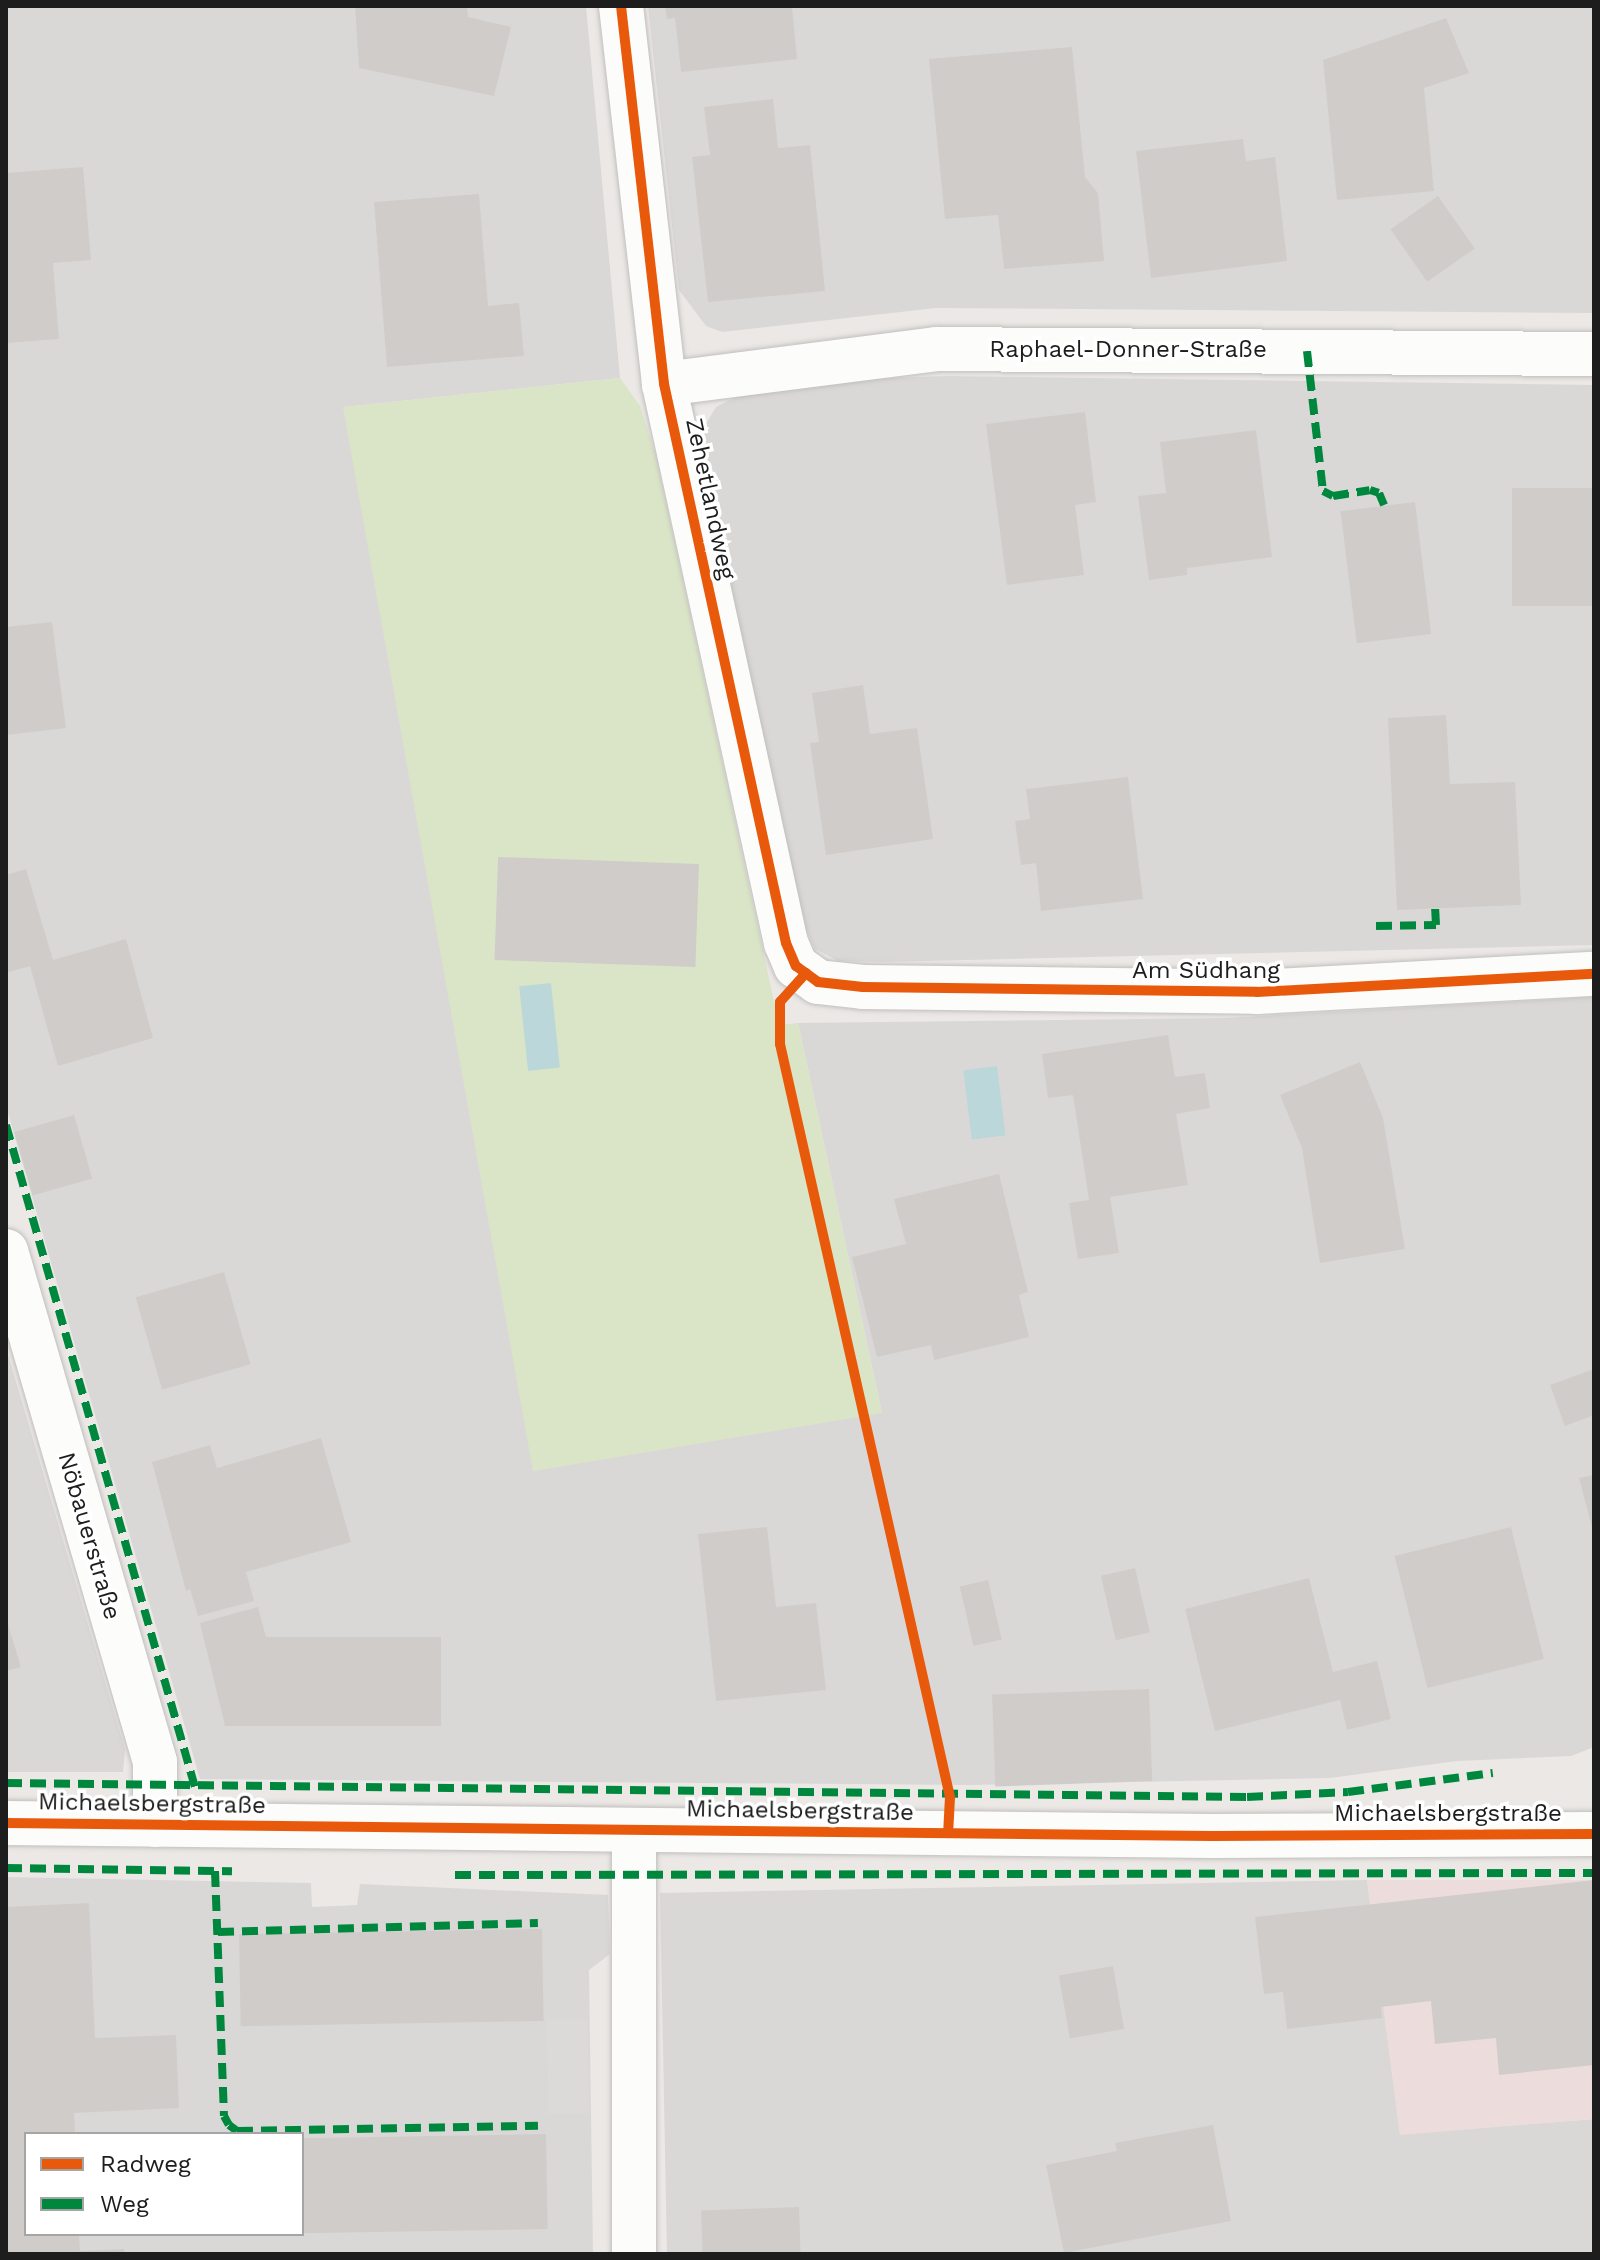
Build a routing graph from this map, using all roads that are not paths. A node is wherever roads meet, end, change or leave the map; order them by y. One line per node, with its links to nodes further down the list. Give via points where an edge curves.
1 (621, 6): 3 (street, Zehetlandweg)
2 (1594, 354): 3 (street, Raphael-Donner-Straße, via 936,349)
3 (664, 384): 5 (street, Zehetlandweg, via 786,943 796,966)
4 (1594, 974): 5 (street, Am Südhang, via 1257,992)
5 (818, 982)
6 (6, 1251): 8 (street, Nöbauerstraße, via 155,1762)
7 (6, 1823): 8 (street, Michaelsbergstraße)
8 (155, 1825): 9 (street, Michaelsbergstraße)
9 (634, 1830): 10 (street, Michaelsbergstraße); 11 (street)
10 (1594, 1834)
11 (634, 2254)

